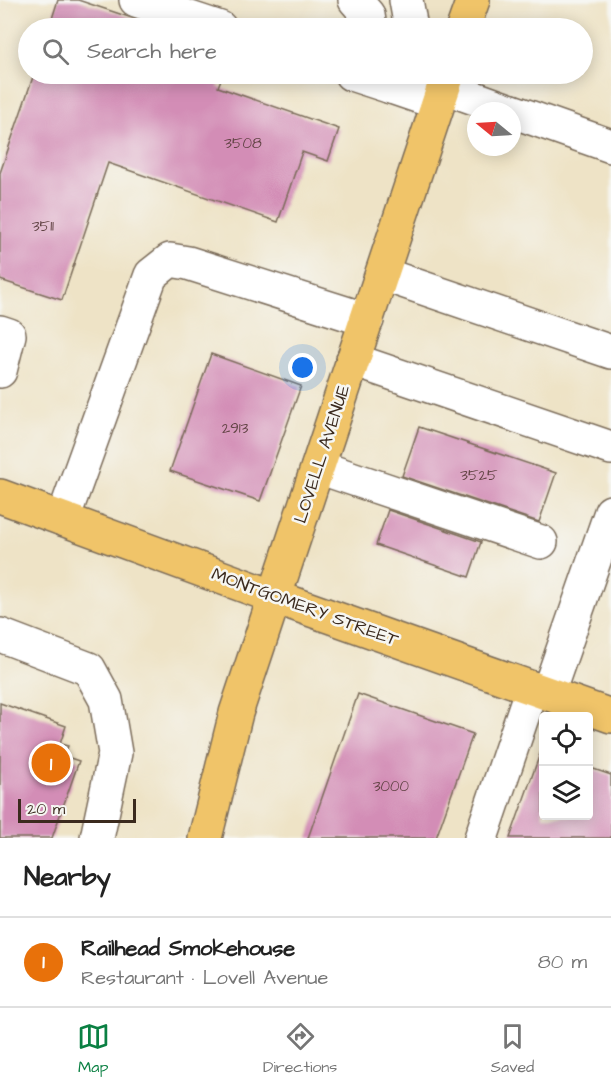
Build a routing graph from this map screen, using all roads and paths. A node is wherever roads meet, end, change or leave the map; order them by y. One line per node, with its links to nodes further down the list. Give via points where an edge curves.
1 (136, 0): 5 (lane)
2 (355, 0): 6 (lane)
3 (406, 0): 7 (lane)
4 (473, 0): 8 (main road)
5 (190, 18)
6 (368, 18)
7 (409, 18)
8 (467, 18)
9 (418, 84): 10 (lane)
10 (444, 88): 11 (lane); 14 (main road, LOVELL AVENUE)
11 (485, 102)
12 (521, 114): 13 (lane)
13 (611, 146)
14 (382, 274): 15 (main road, LOVELL AVENUE); 17 (lane)
15 (367, 320): 18 (main road, LOVELL AVENUE); 24 (lane, via 170,260 151,276)
16 (0, 332): 19 (lane, via 9,335)
17 (611, 352)
18 (353, 360): 20 (lane); 21 (main road, LOVELL AVENUE)
19 (0, 371)
20 (611, 448)
21 (318, 466): 25 (lane); 26 (main road, LOVELL AVENUE)
22 (0, 496): 24 (main road, MONTGOMERY STREET)
23 (611, 512): 28 (lane)
24 (63, 519): 26 (main road, MONTGOMERY STREET)
25 (541, 542)
26 (275, 597): 28 (main road, MONTGOMERY STREET); 31 (main road, LOVELL AVENUE, via 236,713)
27 (0, 634): 30 (lane, via 89,669 106,700 115,753)
28 (540, 691): 29 (main road, MONTGOMERY STREET); 32 (lane)
29 (611, 716)
30 (97, 838)
31 (205, 838)
32 (481, 838)

